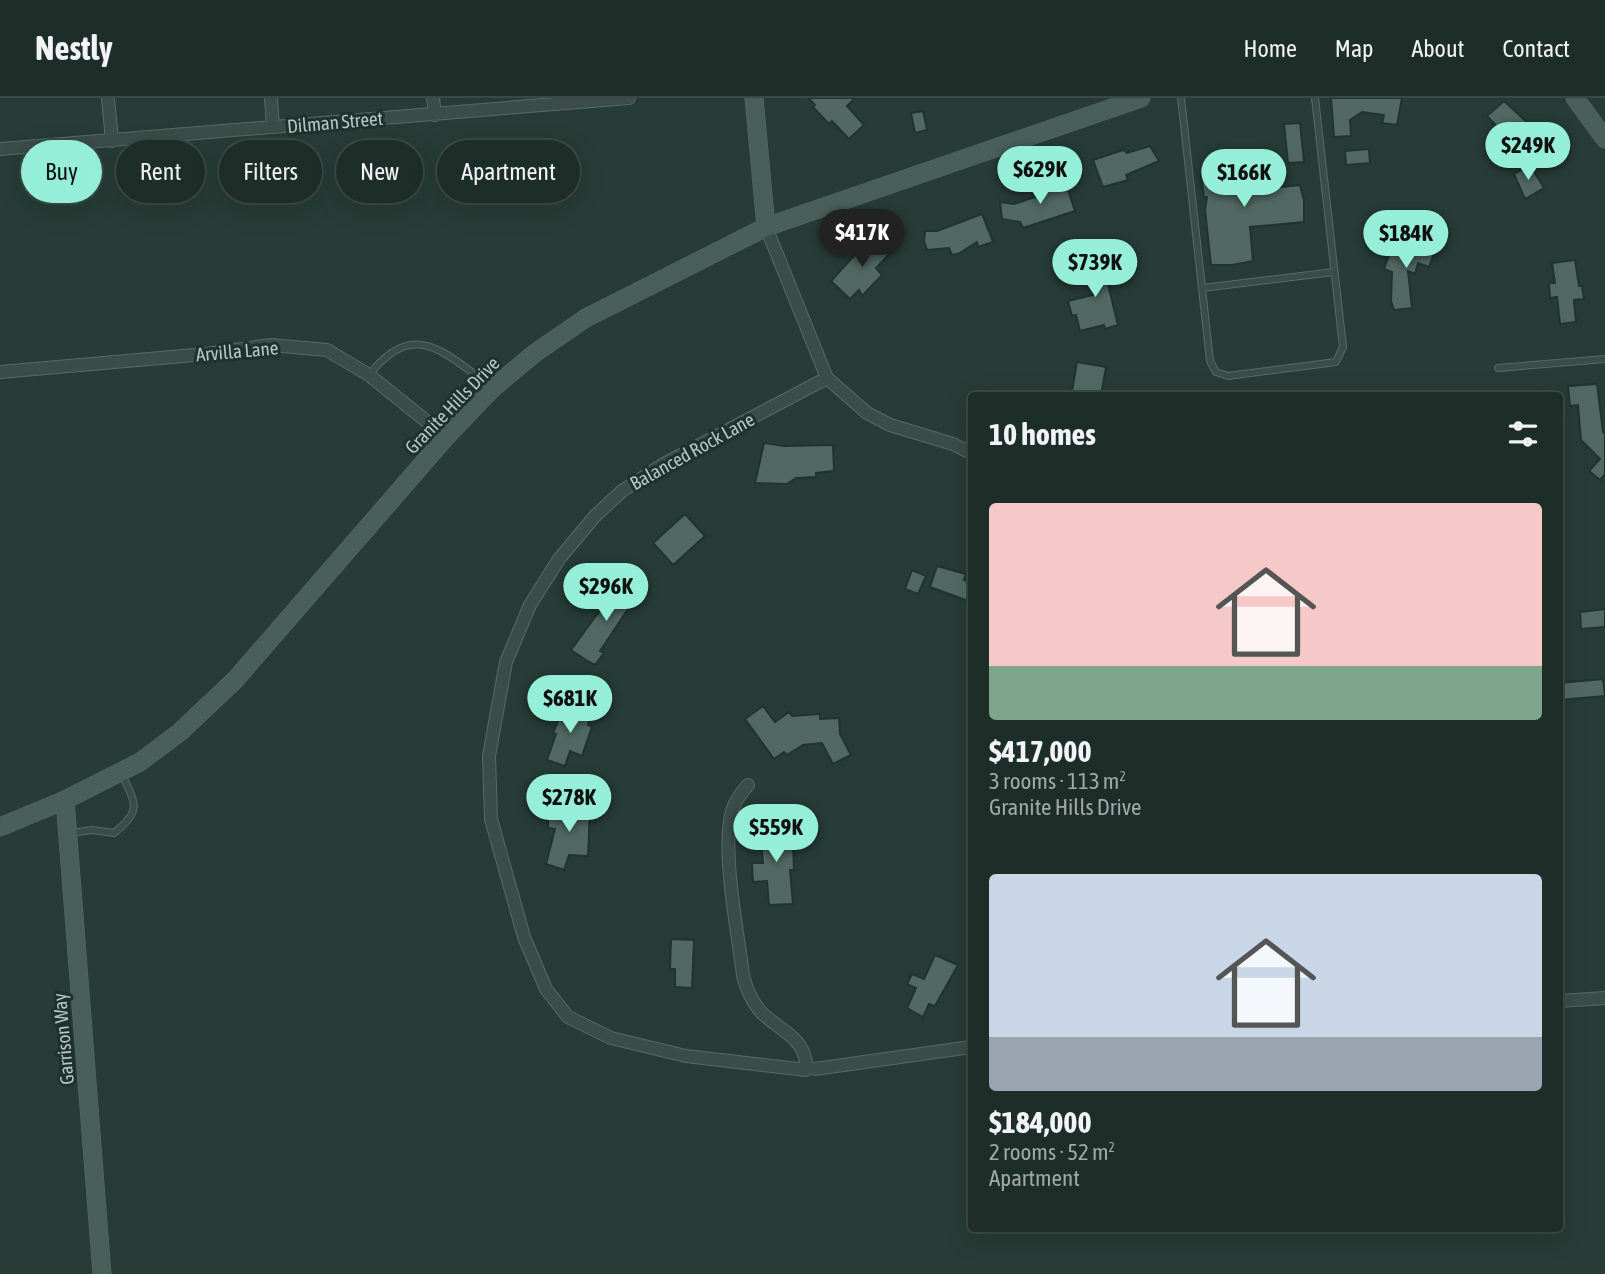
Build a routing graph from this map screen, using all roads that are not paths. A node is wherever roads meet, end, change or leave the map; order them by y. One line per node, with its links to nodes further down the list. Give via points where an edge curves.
1 (108, 98): 14 (street)
2 (271, 98): 12 (street)
3 (433, 98): 11 (street)
4 (629, 98): 10 (street, Dilman Street)
5 (754, 98): 16 (street)
6 (1181, 98): 18 (lane)
7 (1315, 98): 17 (lane)
8 (1575, 98): 13 (street)
9 (1134, 99): 16 (street, Granite Hills Drive)
10 (589, 100): 11 (street, Dilman Street)
11 (435, 115): 12 (street, Dilman Street)
12 (273, 127): 14 (street, Dilman Street)
13 (1603, 131)
14 (112, 141): 15 (street, Dilman Street)
15 (0, 149)
16 (765, 227): 23 (street); 24 (street, Granite Hills Drive, via 586,318)
17 (1334, 272): 18 (lane); 18 (lane, via 1343,348 1336,362 1228,376 1216,372 1210,361)
18 (1202, 288)
19 (1605, 359): 20 (lane)
20 (1498, 368)
21 (0, 372): 22 (street, Arvilla Lane, via 271,345 327,351)
22 (369, 375): 24 (lane, via 392,351 419,344 448,353); 25 (street, Arvilla Lane)
23 (827, 378): 26 (street, via 867,413 890,425); 35 (street, Balanced Rock Lane, via 662,466 622,491 595,516 559,559 530,605 506,662 489,756 491,819 524,937 546,989 568,1017 611,1038 685,1056)
24 (493, 388): 25 (street, Granite Hills Drive)
25 (446, 438): 27 (street, Granite Hills Drive, via 235,680 180,732)
26 (968, 452)
27 (121, 772): 29 (street, Granite Hills Drive); 31 (lane, via 136,805 134,815 114,833)
28 (748, 785): 35 (street, via 733,808 728,849 743,975 761,1012 802,1048)
29 (65, 800): 30 (street, Granite Hills Drive); 31 (street, Garrison Way)
30 (0, 827)
31 (68, 834): 36 (street, Garrison Way)
32 (1605, 998): 33 (street)
33 (1563, 1001)
34 (968, 1047): 35 (street, Balanced Rock Lane)
35 (811, 1070)
36 (102, 1274)

